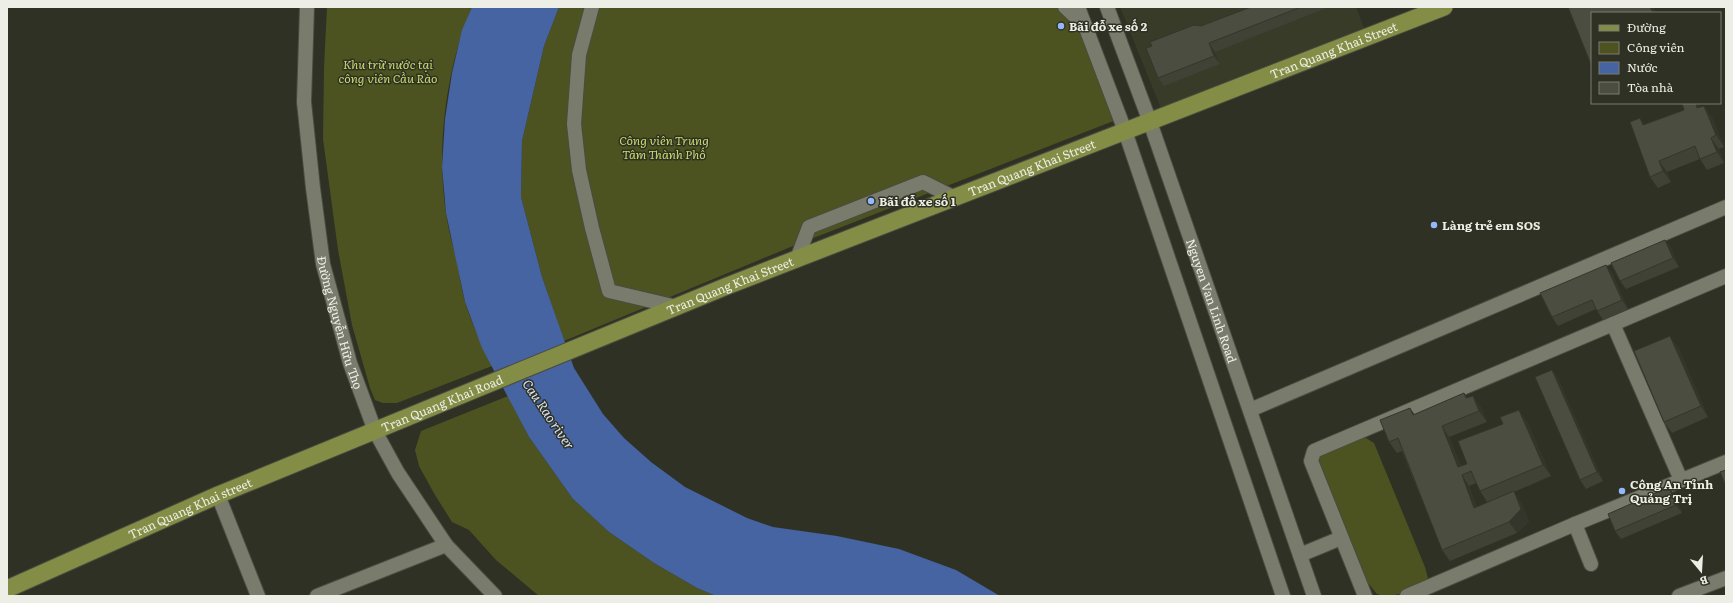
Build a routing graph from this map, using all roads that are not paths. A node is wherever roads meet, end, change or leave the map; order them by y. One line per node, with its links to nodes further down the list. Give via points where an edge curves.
1 (307, 7): 18 (street, Đường Nguyễn Hữu Thọ, via 304,102 323,264 350,363)
2 (592, 7): 14 (street, via 579,55 574,124 579,170 609,290)
3 (1065, 7): 7 (street)
4 (1078, 7): 7 (street)
5 (1107, 7): 8 (street, Nguyen Van Linh Road)
6 (1444, 7): 8 (main road, Tran Quang Khai Street)
7 (1084, 25): 9 (street)
8 (1150, 122): 9 (main road, Tran Quang Khai Street); 17 (street, Nguyen Van Linh Road)
9 (1125, 131): 10 (main road, Tran Quang Khai Street); 32 (street)
10 (955, 198): 12 (main road, Tran Quang Khai Street); 12 (street, via 923,182 809,227)
11 (1726, 207): 17 (street)
12 (797, 259): 14 (main road, Tran Quang Khai Street)
13 (1726, 276): 15 (street)
14 (677, 307): 16 (main road, Tran Quang Khai Street)
15 (1613, 324): 20 (street); 23 (street, via 1314,451 1311,461)
16 (619, 331): 18 (main road, Tran Quang Khai Road)
17 (1250, 410): 25 (street, Nguyen Van Linh Road)
18 (375, 431): 21 (main road, Tran Quang Khai street); 24 (street, Đường Nguyễn Hữu Thọ, via 398,473)
19 (1726, 462): 20 (street)
20 (1681, 480): 22 (street)
21 (218, 495): 28 (main road, Tran Quang Khai street); 29 (street)
22 (1574, 524): 26 (street); 35 (street)
23 (1341, 538): 25 (street); 34 (street)
24 (446, 545): 30 (street); 31 (street, Đường Nguyễn Hữu Thọ)
25 (1300, 555): 33 (street, Nguyen Van Linh Road)
26 (1592, 564)
27 (1726, 578): 36 (street)
28 (7, 589)
29 (258, 596)
30 (317, 596)
31 (495, 596)
32 (1283, 596)
33 (1314, 596)
34 (1365, 596)
35 (1406, 596)
36 (1679, 596)

